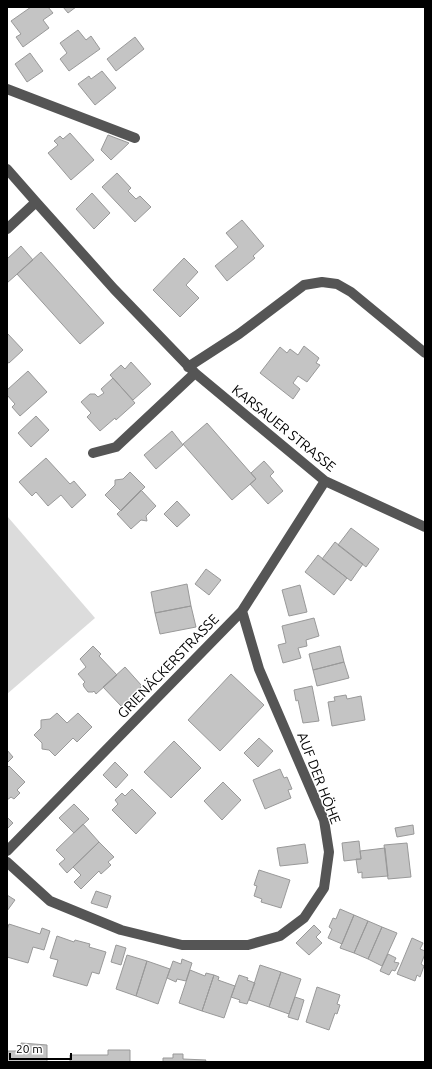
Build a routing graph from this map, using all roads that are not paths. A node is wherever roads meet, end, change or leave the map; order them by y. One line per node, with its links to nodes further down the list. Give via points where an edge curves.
1 (7, 89): 2 (street)
2 (135, 138)
3 (7, 169): 4 (street, KARSAUER STRASSE)
4 (36, 202): 5 (street); 7 (street, KARSAUER STRASSE)
5 (7, 229)
6 (425, 353): 7 (street, via 351,292 337,284 322,282 304,285)
7 (191, 370): 8 (street, via 116,447); 9 (street, KARSAUER STRASSE)
8 (93, 453)
9 (325, 481): 10 (street, KARSAUER STRASSE); 11 (street, GRIENÄCKERSTRASSE)
10 (425, 527)
11 (242, 610): 12 (street, GRIENÄCKERSTRASSE); 13 (street, AUF DER HÖHE, via 259,669 324,820 329,852 324,888 304,918 280,936 248,945 182,945 121,930 50,901)
12 (7, 851)
13 (7, 862)

